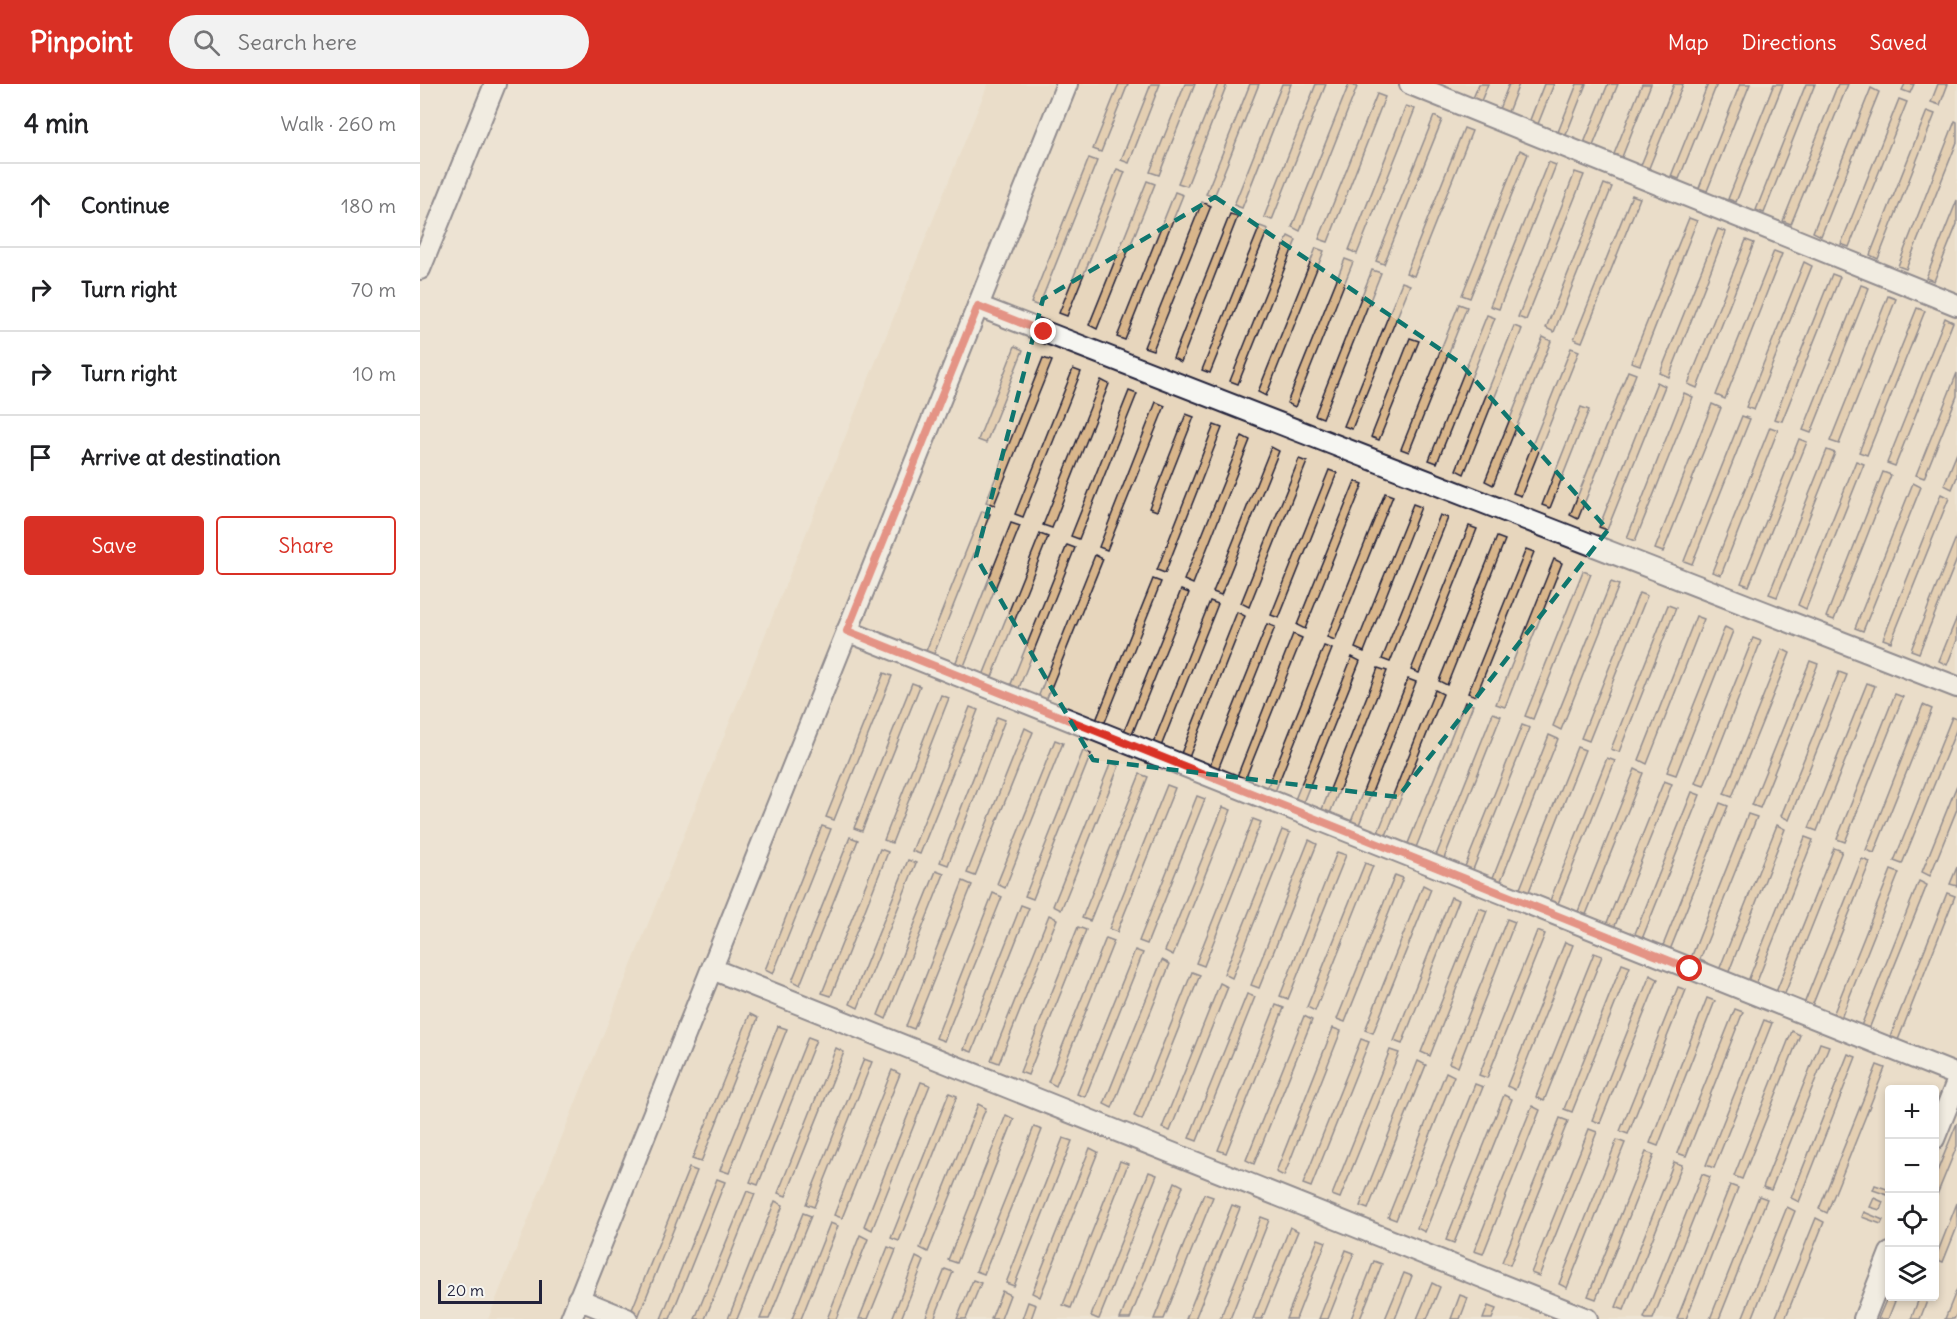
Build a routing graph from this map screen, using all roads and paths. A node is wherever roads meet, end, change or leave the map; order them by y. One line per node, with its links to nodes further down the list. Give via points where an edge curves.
1 (495, 84): 4 (lane)
2 (1067, 84): 6 (lane)
3 (1410, 84): 5 (lane)
4 (420, 269)
5 (1957, 305)
6 (978, 306): 7 (lane); 8 (lane)
7 (847, 631): 9 (lane); 10 (lane)
8 (1957, 687)
9 (712, 969): 14 (lane); 17 (lane)
10 (1957, 1075)
11 (1957, 1082): 12 (lane)
12 (1939, 1129)
13 (1885, 1266): 18 (lane)
14 (578, 1299): 15 (lane); 16 (lane)
15 (571, 1319)
16 (627, 1319)
17 (1587, 1319)
18 (1864, 1319)

